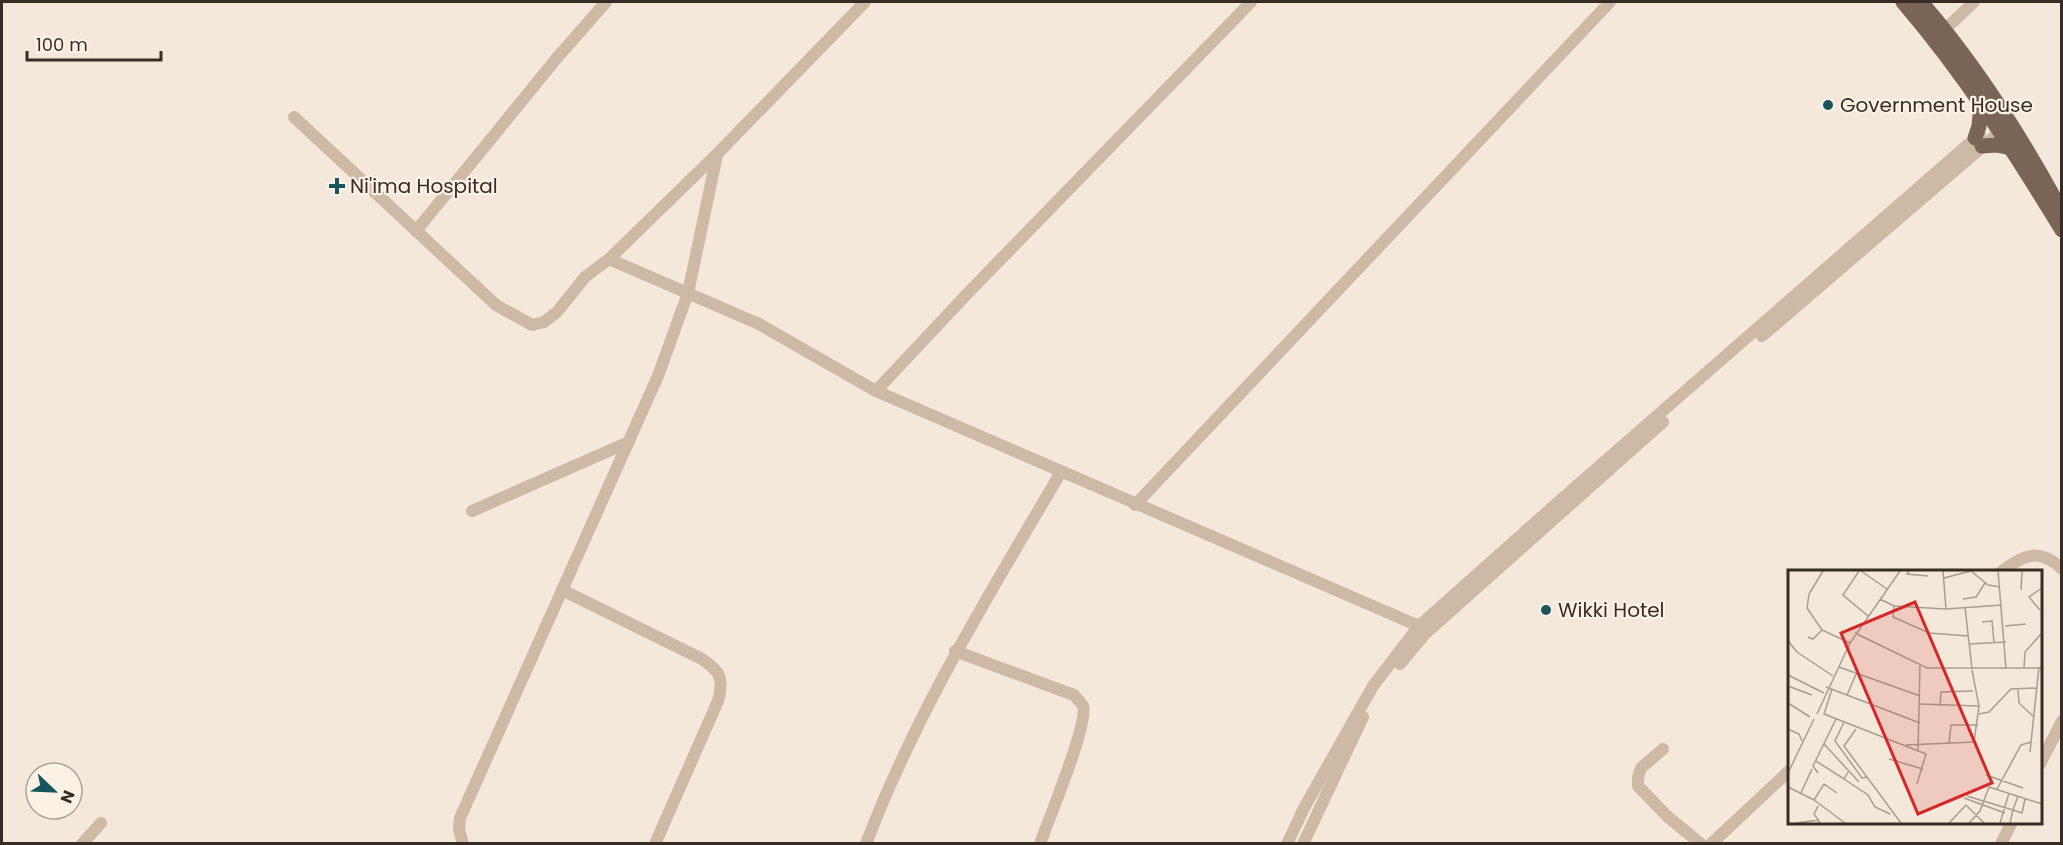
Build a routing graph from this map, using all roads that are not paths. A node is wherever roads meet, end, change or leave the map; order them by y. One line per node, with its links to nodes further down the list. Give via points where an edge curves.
1 (606, 2): 19 (street)
2 (865, 2): 16 (street)
3 (1251, 2): 22 (street)
4 (1610, 2): 25 (street)
5 (1903, 2): 8 (main road)
6 (1922, 2): 8 (main road)
7 (1974, 2): 8 (street)
8 (1940, 34): 9 (main road); 10 (main road)
9 (1981, 102): 12 (main road); 14 (main road)
10 (2000, 107): 12 (street); 13 (main road)
11 (294, 117): 19 (street)
12 (1998, 127): 13 (street); 14 (street, via 1987,128); 15 (main road)
13 (2017, 132): 17 (main road)
14 (1979, 142): 15 (main road); 30 (street, via 1564,497)
15 (2011, 148): 18 (main road)
16 (717, 154): 20 (street); 21 (street)
17 (2061, 212)
18 (2061, 230)
19 (416, 231): 20 (street, via 496,305 532,325 557,312 585,277)
20 (609, 259): 21 (street)
21 (688, 293): 22 (street, via 759,324); 23 (street)
22 (876, 391): 24 (street)
23 (629, 442): 26 (street); 29 (street)
24 (1061, 472): 25 (street); 31 (street)
25 (1135, 505): 30 (street)
26 (472, 511)
27 (2061, 569): 28 (street, via 2043,555 2031,555)
28 (2004, 570)
29 (562, 590): 39 (street, via 460,819); 40 (street, via 702,659 720,677 718,701)
30 (1422, 630): 43 (street, via 1373,686); 44 (street, via 1375,695)
31 (956, 651): 41 (street, via 914,730); 42 (street, via 1074,695 1083,706 1078,740)
32 (2061, 721): 34 (street)
33 (1664, 749): 45 (street, via 1641,768 1638,786)
34 (2042, 760)
35 (1788, 772): 46 (street)
36 (102, 823): 38 (street)
37 (2011, 824): 47 (street)
38 (82, 843)
39 (462, 843)
40 (655, 843)
41 (866, 843)
42 (1040, 843)
43 (1287, 843)
44 (1303, 843)
45 (1701, 843)
46 (1711, 843)
47 (2001, 843)

